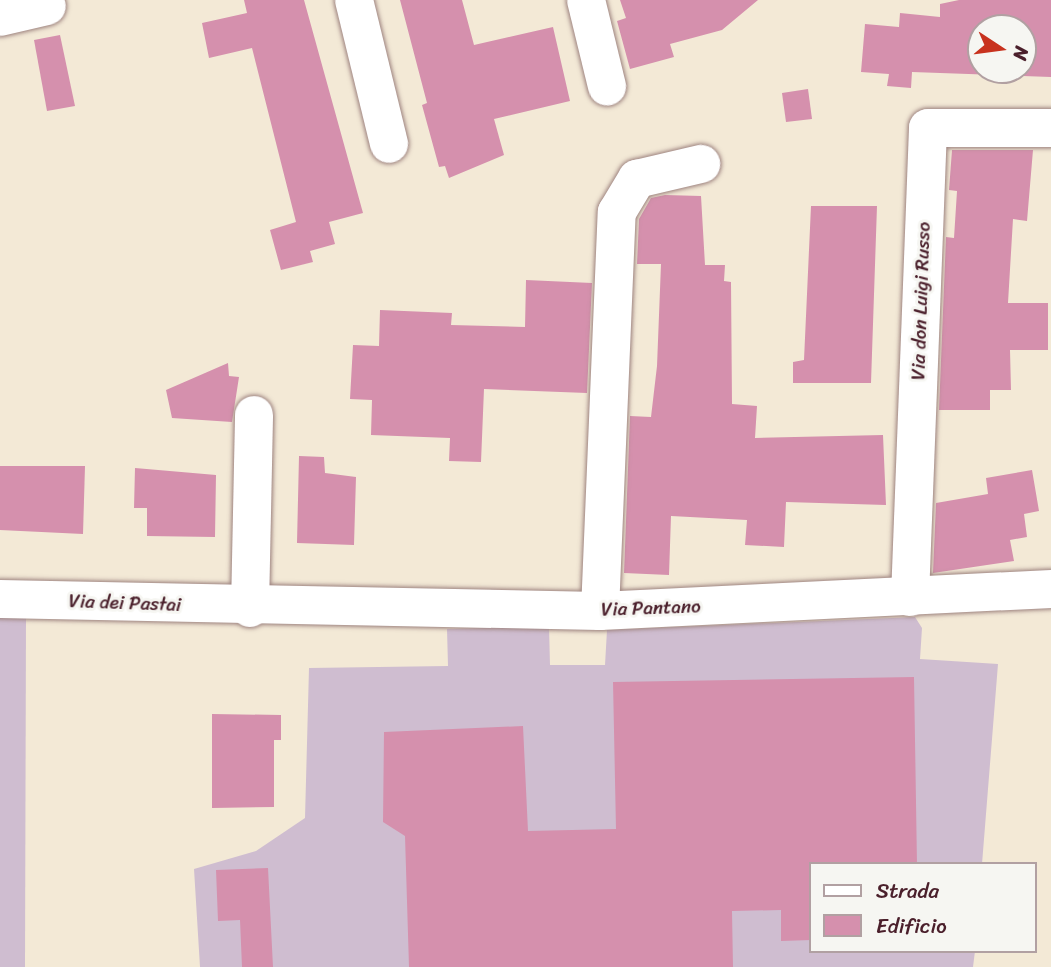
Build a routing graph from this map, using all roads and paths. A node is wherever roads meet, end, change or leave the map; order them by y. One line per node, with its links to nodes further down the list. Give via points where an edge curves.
1 (354, 0): 7 (street)
2 (586, 0): 5 (street)
3 (47, 6): 4 (street)
4 (0, 17)
5 (607, 86)
6 (1051, 128): 11 (street, Via don Luigi Russo, via 928,128)
7 (389, 144)
8 (701, 164): 14 (street, via 637,179 617,212)
9 (254, 415): 13 (street)
10 (1051, 589): 11 (street, Via Pantano)
11 (910, 597): 14 (street, Via Pantano)
12 (0, 599): 13 (street, Via dei Pastai)
13 (250, 608): 14 (street, Via Pantano)
14 (600, 611)

